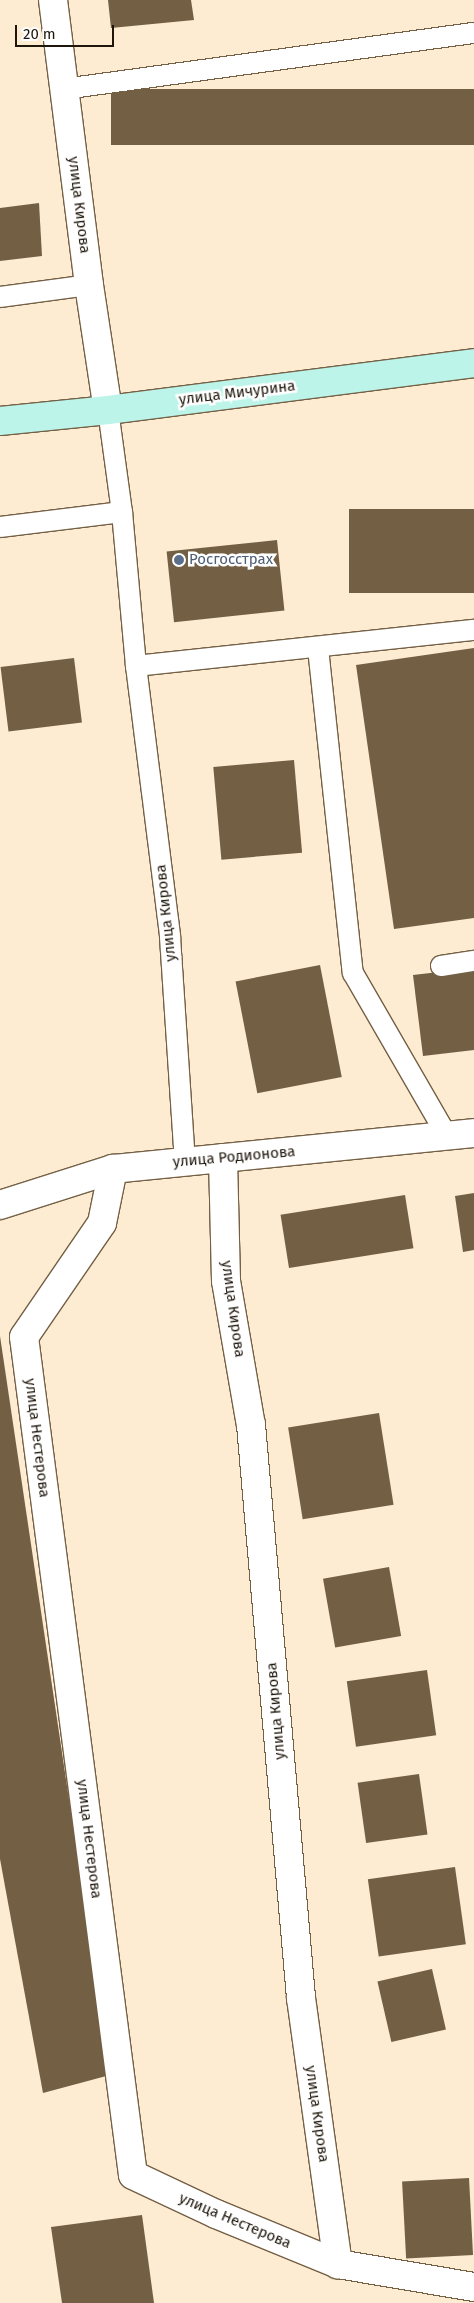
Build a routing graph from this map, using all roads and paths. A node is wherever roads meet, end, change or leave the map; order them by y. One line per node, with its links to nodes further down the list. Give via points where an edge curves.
1 (53, 0): 3 (street, улица Кирова)
2 (474, 33): 3 (lane)
3 (64, 89): 4 (street, улица Кирова)
4 (88, 285): 5 (lane); 7 (street, улица Кирова)
5 (0, 297)
6 (474, 363): 7 (main road, улица Мичурина)
7 (108, 410): 8 (main road, улица Мичурина); 9 (lane, улица Кирова)
8 (0, 421)
9 (122, 512): 10 (lane); 13 (lane, улица Кирова)
10 (0, 527)
11 (474, 630): 12 (lane)
12 (318, 648): 13 (lane); 17 (lane, via 353,973)
13 (136, 666): 19 (lane, улица Кирова, via 170,937)
14 (474, 961): 15 (lane)
15 (440, 966)
16 (474, 1133): 17 (street, улица Родионова)
17 (448, 1136): 18 (street, улица Родионова)
18 (223, 1158): 19 (street, улица Родионова); 22 (street, улица Кирова, via 226,1281 252,1425 301,1998)
19 (185, 1161): 20 (street, улица Родионова)
20 (113, 1169): 21 (street, улица Родионова); 22 (street, улица Нестерова, via 102,1224 24,1337 133,2175 216,2214)
21 (0, 1205)
22 (338, 2264): 23 (street, улица Нестерова)
23 (474, 2287)

